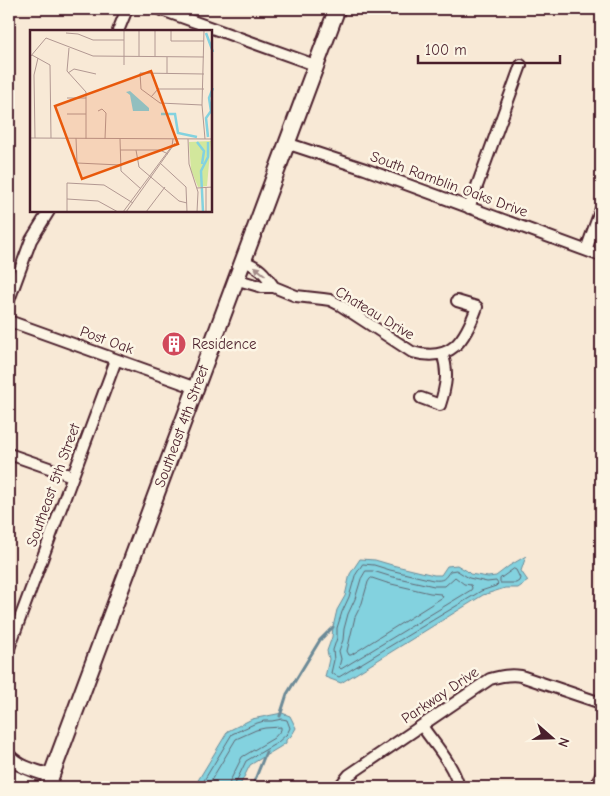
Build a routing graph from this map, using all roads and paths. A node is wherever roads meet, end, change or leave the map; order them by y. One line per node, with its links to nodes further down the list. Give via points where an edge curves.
1 (127, 9): 4 (street)
2 (159, 9): 5 (street)
3 (337, 9): 5 (main road, Southeast 4th Street)
4 (118, 30)
5 (315, 65): 7 (main road, Southeast 4th Street)
6 (521, 65): 8 (street)
7 (286, 143): 8 (street, South Ramblin Oaks Drive); 13 (main road, Southeast 4th Street)
8 (469, 208): 11 (street, South Ramblin Oaks Drive)
9 (601, 209): 11 (street)
10 (47, 212): 16 (street, via 31,240)
11 (586, 250): 12 (street, South Ramblin Oaks Drive)
12 (601, 256)
13 (242, 260): 14 (main road, Southeast 4th Street); 15 (street, Chateau Drive, one-way to 13, via 257,267)
14 (235, 279): 15 (street, Chateau Drive); 21 (main road, Southeast 4th Street)
15 (274, 287): 19 (street, Chateau Drive, via 296,296 330,300 412,352 422,355)
16 (9, 300)
17 (457, 301): 19 (street, via 477,307 464,338)
18 (9, 321): 20 (street, Post Oak)
19 (442, 353): 22 (street, via 447,374 440,405)
20 (116, 360): 21 (street, Post Oak); 24 (street, Southeast 5th Street)
21 (196, 388): 31 (main road, Southeast 4th Street)
22 (421, 398)
23 (9, 454): 24 (street)
24 (72, 476): 25 (street, Southeast 5th Street)
25 (9, 648)
26 (601, 703): 27 (street, Parkway Drive, via 512,674 490,679)
27 (422, 726): 33 (street, Parkway Drive, via 349,775); 34 (street, via 447,761)
28 (9, 756): 31 (street)
29 (601, 774): 35 (street)
30 (9, 775): 32 (street)
31 (49, 781)
32 (38, 787)
33 (339, 787)
34 (459, 787)
35 (596, 787)

